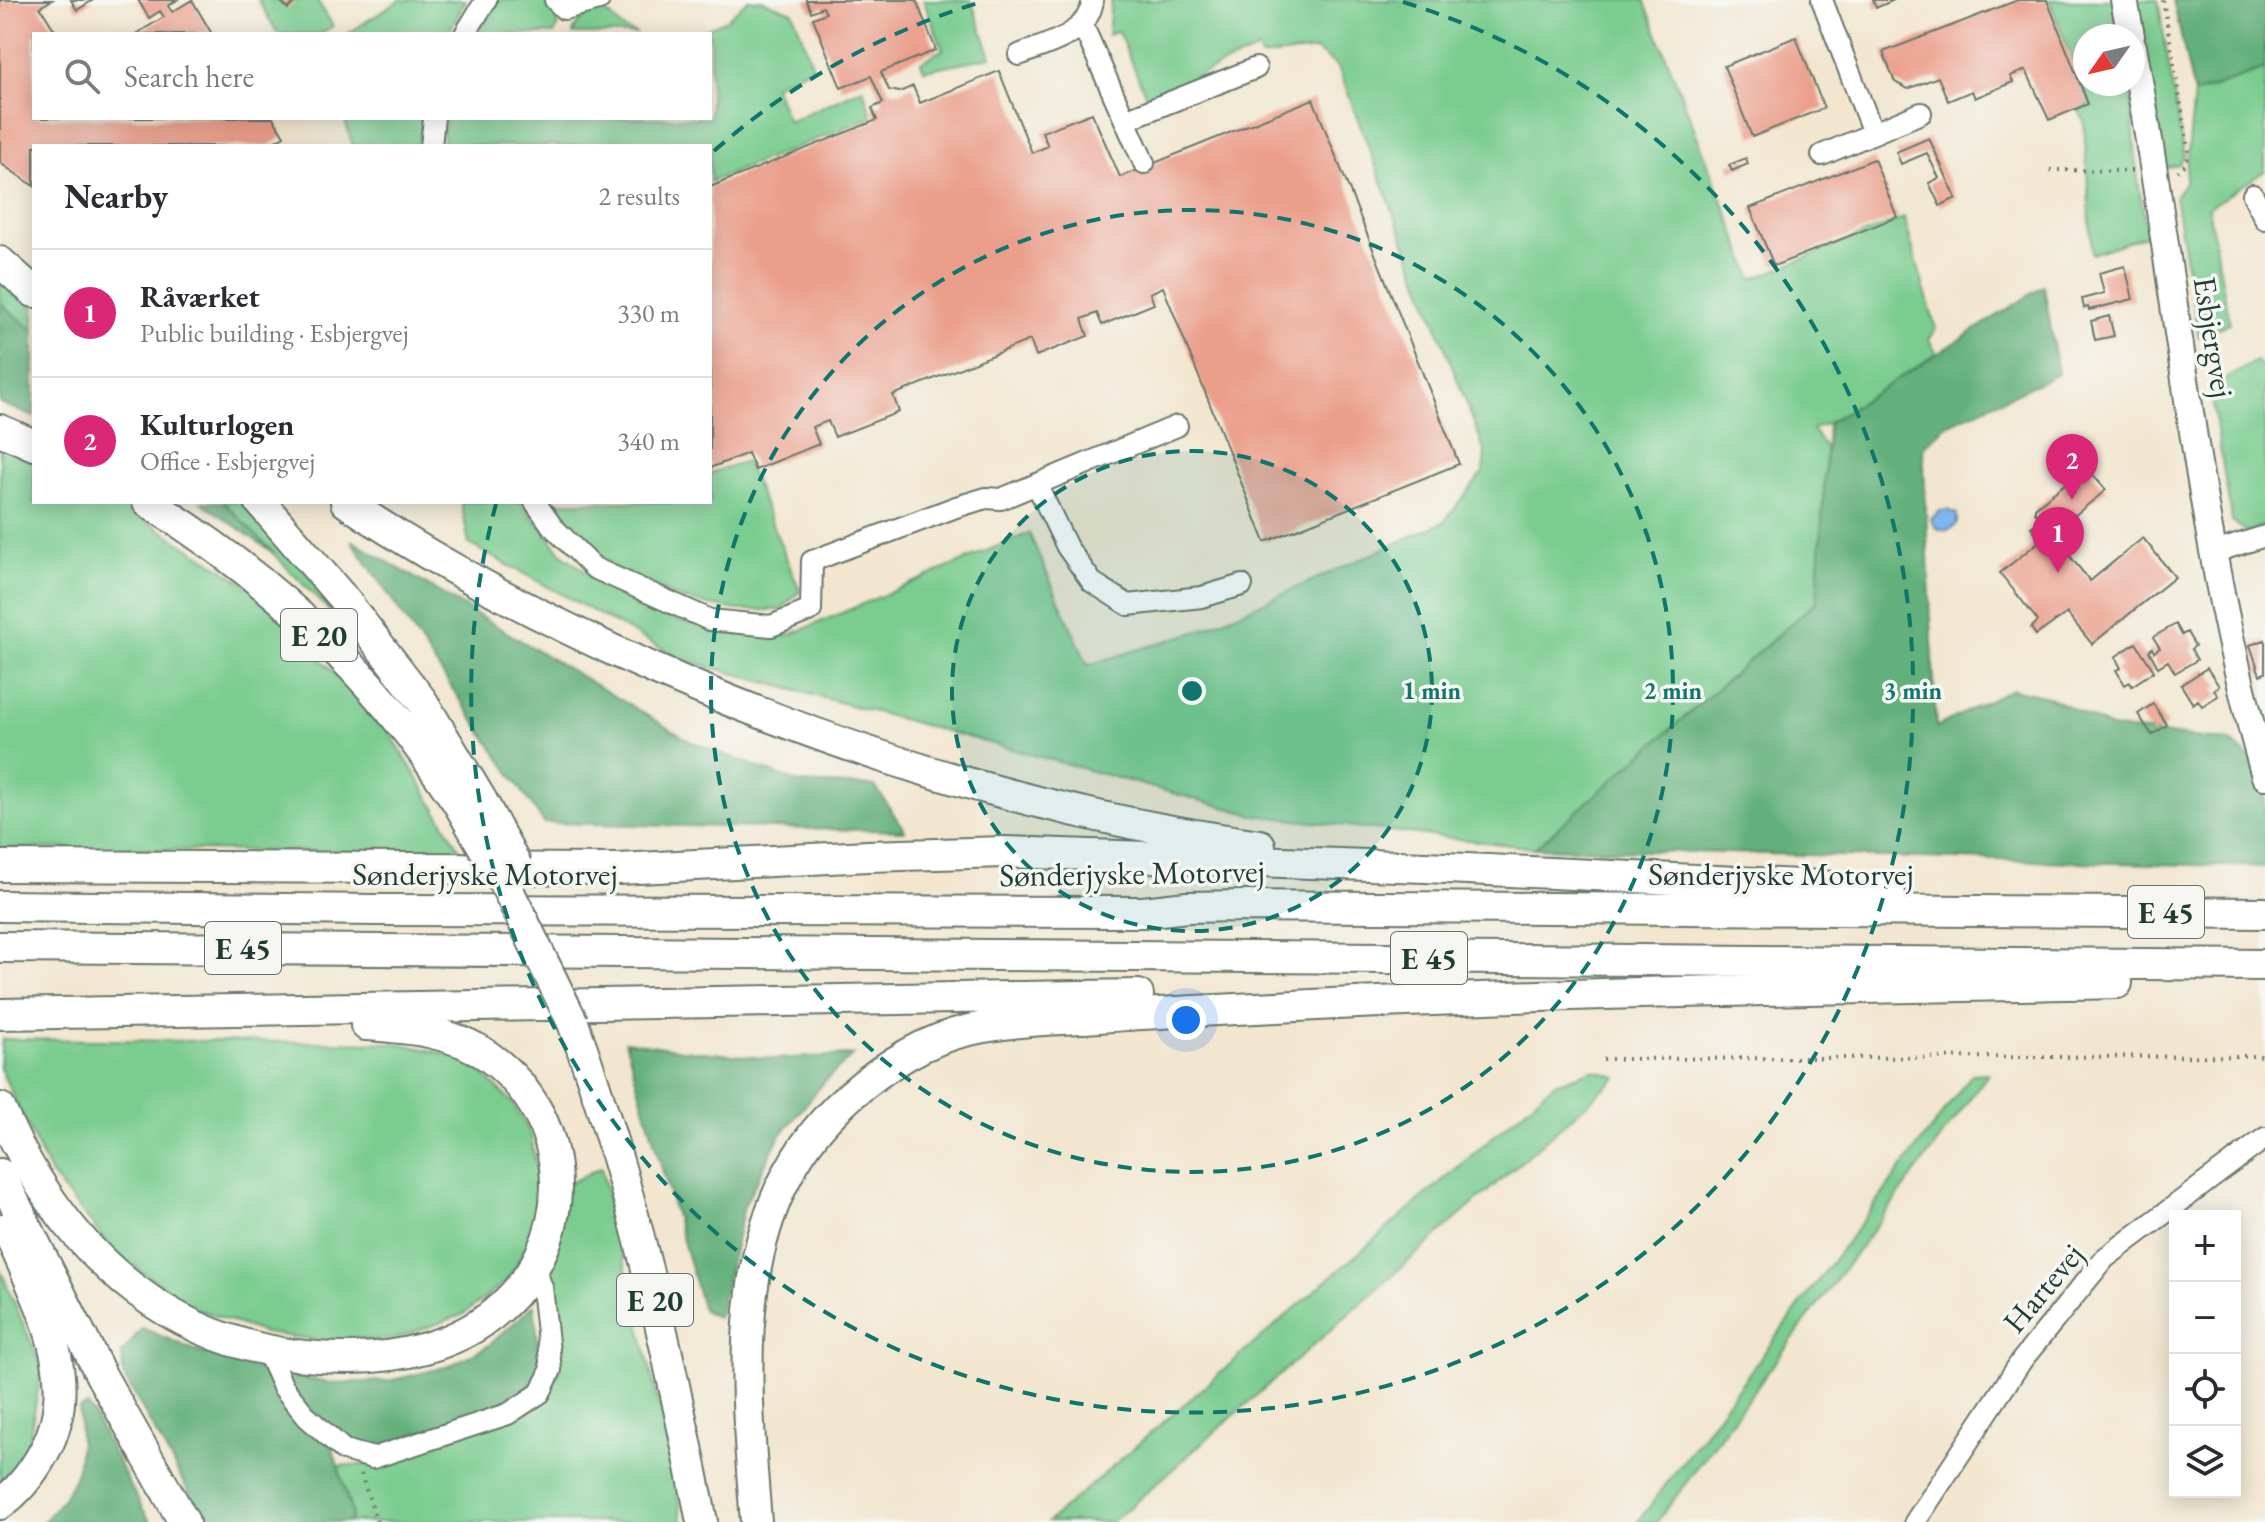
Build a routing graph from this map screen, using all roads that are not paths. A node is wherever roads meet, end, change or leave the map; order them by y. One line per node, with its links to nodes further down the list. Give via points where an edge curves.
1 (486, 0): 9 (street)
2 (555, 0): 3 (street, via 564,9)
3 (599, 0)
4 (1093, 0): 8 (street)
5 (1822, 0): 16 (street)
6 (2124, 0): 7 (main road)
7 (2129, 24)
8 (1083, 26): 10 (street); 15 (street)
9 (466, 32)
10 (1019, 55)
11 (1256, 68): 15 (street)
12 (2141, 96): 36 (main road, Esbjergvej)
13 (1921, 113): 16 (street)
14 (434, 120): 17 (street)
15 (1125, 120): 19 (street)
16 (1873, 133): 18 (street)
17 (431, 144)
18 (1822, 155)
19 (1144, 163)
20 (2253, 195): 21 (street)
21 (2265, 219)
22 (0, 244): 24 (highway)
23 (0, 260): 25 (highway); 26 (highway)
24 (32, 267)
25 (32, 282)
26 (32, 290)
27 (1177, 426): 30 (street)
28 (0, 430): 29 (highway)
29 (32, 444)
30 (1037, 485): 34 (street, via 1001,499 956,507 812,561 811,610 771,626 710,620 594,568); 37 (street, via 1067,547 1092,582 1128,605 1202,597)
31 (151, 504): 39 (highway, E 20, via 198,533 279,597 343,657)
32 (262, 504): 39 (highway, via 422,701)
33 (349, 504): 41 (highway, via 557,624 804,731 1020,797 1120,821)
34 (536, 504)
35 (2265, 536): 36 (street)
36 (2215, 552): 38 (main road, Esbjergvej, via 2244,704)
37 (1242, 585)
38 (2265, 776)
39 (470, 801): 59 (highway, E 20, bridge, via 529,888 594,1081 645,1256)
40 (0, 866): 41 (highway, via 619,869 1005,852)
41 (1425, 867): 43 (highway, via 1820,886)
42 (0, 906): 43 (highway, Sønderjyske Motorvej / E 45)
43 (2067, 911): 44 (highway, Sønderjyske Motorvej / E 45)
44 (2265, 913)
45 (0, 947): 46 (highway, E 45)
46 (2265, 965)
47 (2265, 979): 48 (highway)
48 (1445, 998): 49 (highway, via 1254,993); 60 (highway, via 1030,1021 954,1034 872,1077 804,1146 764,1225 747,1341)
49 (197, 1011): 50 (highway); 55 (highway, via 405,1028 464,1042 488,1056 524,1090 553,1151 556,1204)
50 (0, 1014)
51 (0, 1108): 56 (highway, via 58,1212 102,1262 178,1317)
52 (2265, 1138): 61 (street, Hartevej, via 2105,1258 2022,1360)
53 (0, 1174): 58 (highway, via 102,1377)
54 (0, 1211): 57 (highway, via 51,1334 60,1369 60,1404 51,1439 34,1471)
55 (534, 1268): 56 (highway, via 492,1315 428,1347 369,1358); 56 (street, via 542,1287 551,1370 540,1393 508,1414 373,1458 344,1450 307,1417 283,1387)
56 (266, 1349)
57 (0, 1504)
58 (184, 1522)
59 (702, 1522)
60 (756, 1522)
61 (1915, 1522)

